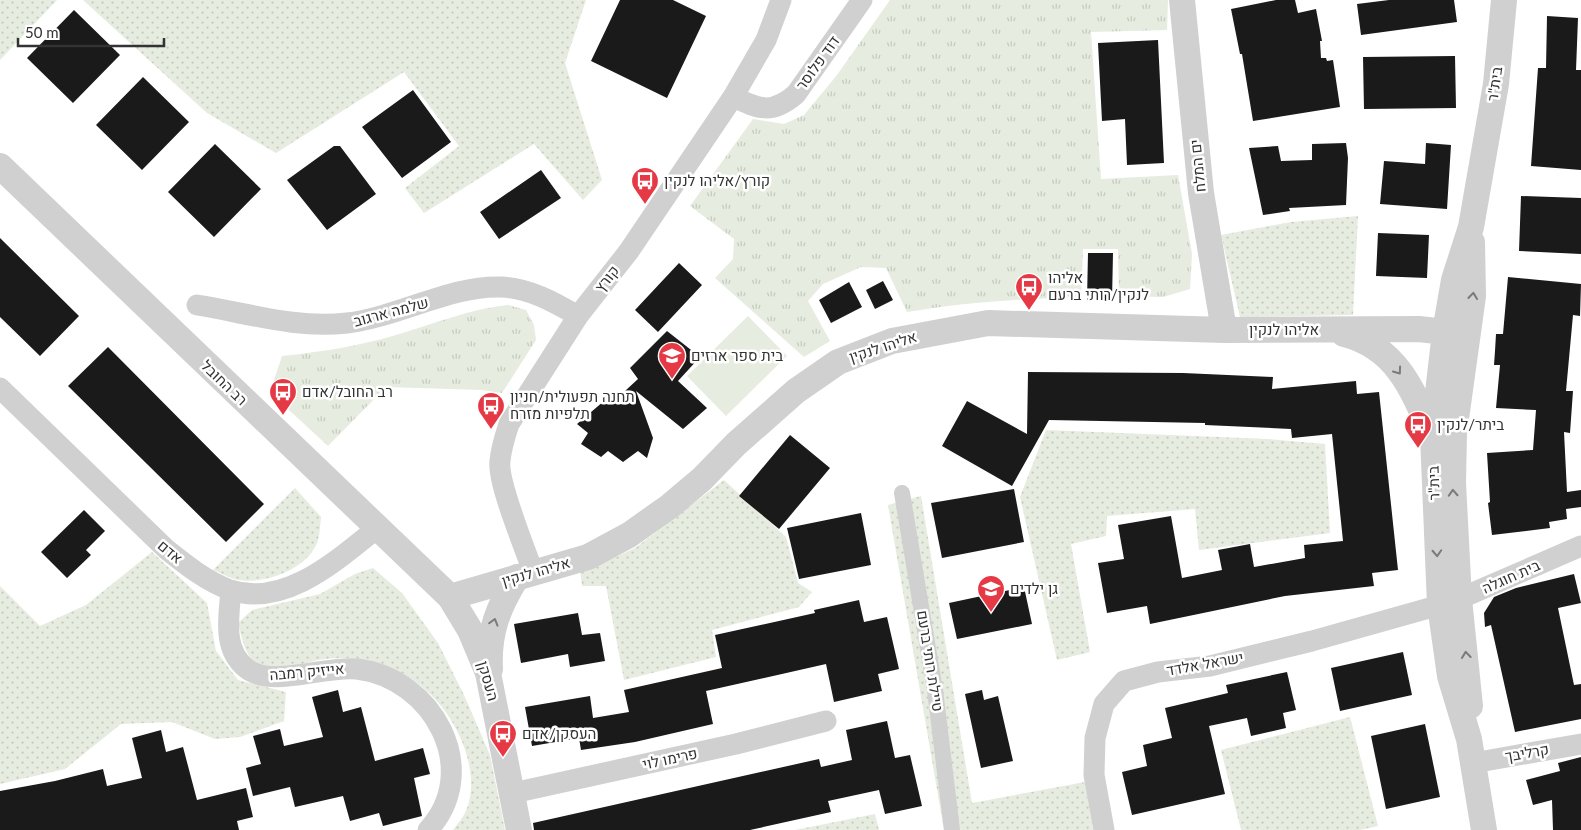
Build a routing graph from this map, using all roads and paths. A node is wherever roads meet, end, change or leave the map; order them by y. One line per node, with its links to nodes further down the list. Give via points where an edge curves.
1 (781, 0): 5 (street, קורץ, via 766,40)
2 (862, 0): 5 (street, דוד פלוסר, via 788,101 767,109)
3 (1182, 0): 9 (street, ים המלח, via 1201,193)
4 (1504, 0): 11 (street, בית"ר, via 1496,84 1471,227 1475,271)
5 (733, 97): 8 (street, קורץ, via 628,251)
6 (0, 166): 15 (street, רב החובל)
7 (197, 305): 8 (street, שלמה ארגוב, via 263,320 306,325 347,323 398,312 466,290 501,287 544,297)
8 (578, 316): 17 (street, קורץ, via 509,424 503,441 500,461 502,487)
9 (1224, 330): 10 (street, אליהו לנקין); 17 (street, אליהו לנקין, via 988,323 892,341 838,362 796,391 702,479 630,535 588,557)
10 (1329, 330): 11 (street, אליהו לנקין); 13 (street, one-way to 13, via 1364,339 1383,352 1418,401)
11 (1451, 341): 13 (street, בית"ר); 20 (street, בית"ר, one-way to 11, via 1454,443)
12 (0, 388): 18 (street, אדם, via 166,549 192,570)
13 (1433, 436): 20 (street, בית"ר, one-way to 20)
14 (902, 493): 28 (street, טיילת רותי ברעם, via 935,690)
15 (376, 529): 18 (street, אדם, via 299,584 255,594); 19 (street, רב החובל)
16 (1581, 546): 20 (street, בית חוגלה)
17 (525, 575): 19 (street, אליהו לנקין); 21 (street, one-way to 17, via 490,638 502,600)
18 (231, 590): 26 (street, אייזיק רמבה, via 229,641 234,655 246,669 260,676 279,676 340,668 359,669 380,674 416,695 440,727 450,752 452,772 445,807)
19 (450, 597): 21 (street, העסקן, via 470,630)
20 (1450, 602): 24 (street, בית"ר, via 1470,702); 29 (street, ישראל אלדד, via 1219,664 1158,672 1124,681 1104,704 1095,738 1094,775)
21 (492, 687): 25 (street, העסקן)
22 (826, 721): 25 (street, פרימו לוי)
23 (1581, 744): 24 (street, קרליבך)
24 (1471, 751): 30 (street, בית"ר)
25 (513, 793): 27 (street, העסקן)
26 (428, 830)
27 (519, 830)
28 (952, 830)
29 (1104, 830)
30 (1484, 830)

